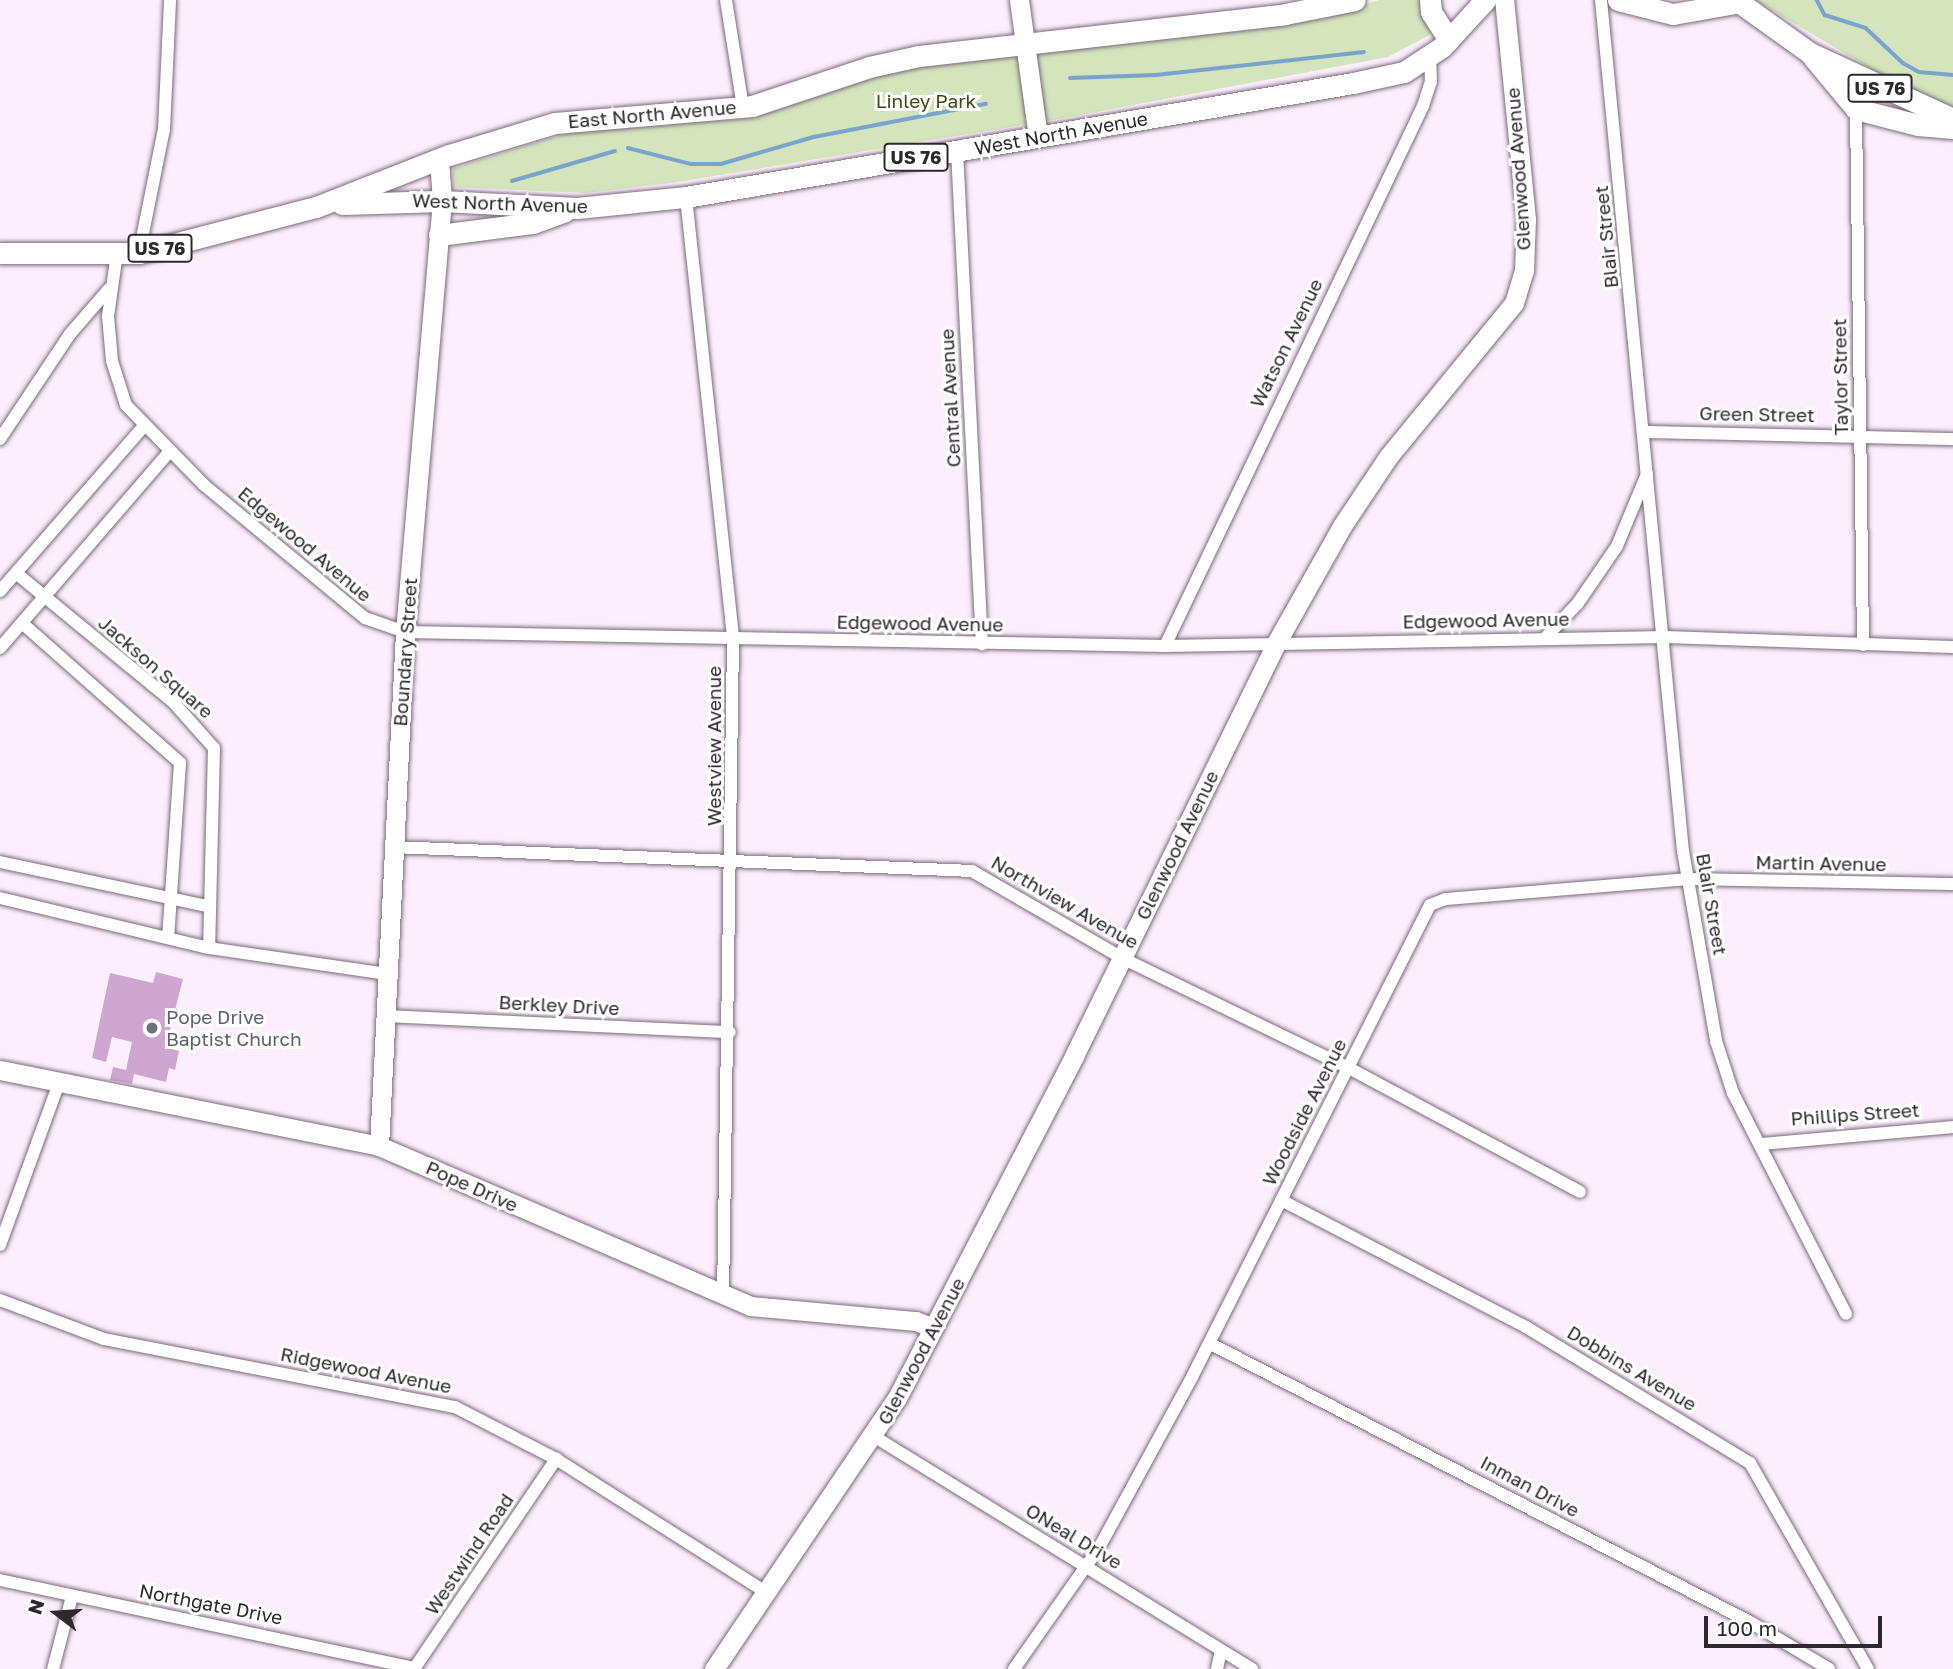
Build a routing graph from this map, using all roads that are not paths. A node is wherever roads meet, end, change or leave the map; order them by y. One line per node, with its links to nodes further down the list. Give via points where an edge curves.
1 (170, 0): 29 (street, via 164,129)
2 (726, 0): 15 (street)
3 (1019, 0): 12 (street)
4 (1430, 0): 11 (main road, via 1438,28)
5 (1485, 0): 11 (main road, West North Avenue / US 76)
6 (1504, 0): 47 (street, Glenwood Avenue, via 1525,219 1524,271 1514,303 1388,457)
7 (1601, 0): 32 (street, Blair Street)
8 (1618, 0): 9 (main road, via 1673,14)
9 (1738, 1): 13 (main road, US 76)
10 (1345, 2): 12 (main road, East North Avenue / US 76)
11 (1449, 40): 14 (main road, West North Avenue / US 76)
12 (1025, 44): 15 (main road, East North Avenue / US 76, via 869,66); 19 (street)
13 (1810, 53): 16 (main road); 17 (main road, US 76)
14 (1430, 55): 19 (main road, West North Avenue / US 76, via 1404,72 1353,83); 49 (street, Watson Avenue, via 1431,82 1423,106)
15 (743, 107): 21 (main road, East North Avenue / US 76, via 555,123)
16 (1856, 109): 18 (main road, via 1918,125); 33 (street, Taylor Street)
17 (1953, 120)
18 (1953, 128)
19 (1038, 137): 20 (main road, West North Avenue / US 76)
20 (957, 151): 22 (main road, West North Avenue / US 76); 46 (street, Central Avenue)
21 (439, 159): 23 (street, Boundary Street); 24 (main road, East North Avenue / US 76)
22 (686, 197): 25 (main road, West North Avenue / US 76); 45 (street, Westview Avenue)
23 (442, 201): 24 (main road, West North Avenue / US 76); 25 (main road, West North Avenue / US 76); 26 (street, Boundary Street)
24 (316, 207): 29 (main road, East North Avenue / US 76)
25 (576, 208): 26 (main road, via 533,223)
26 (439, 235): 42 (street, Boundary Street)
27 (0, 253): 28 (main road, East North Avenue / US 76)
28 (117, 253): 29 (main road, East North Avenue / US 76); 30 (street, Edgewood Avenue)
29 (139, 253)
30 (109, 289): 31 (street, Edgewood Avenue, via 112,361 126,405); 34 (street, via 70,334)
31 (144, 426): 36 (street, Edgewood Avenue); 38 (street)
32 (1644, 432): 33 (street, Green Street); 37 (street, Blair Street)
33 (1861, 436): 35 (street, Green Street); 48 (street, Taylor Street)
34 (0, 439)
35 (1953, 439)
36 (169, 452): 40 (street); 42 (street, Edgewood Avenue, via 365,618)
37 (1649, 470): 43 (street, Blair Street); 44 (street, via 1617,546 1578,603)
38 (16, 573): 39 (street); 40 (street, Jackson Square)
39 (0, 591)
40 (44, 597): 41 (street); 59 (street, Jackson Square, via 174,703 214,748 217,779)
41 (22, 623): 51 (street); 58 (street, via 180,763)
42 (405, 632): 45 (street, Edgewood Avenue); 52 (street, Boundary Street)
43 (1665, 637): 44 (street, Edgewood Avenue); 48 (street, Edgewood Avenue); 55 (street, Blair Street)
44 (1545, 638): 47 (street, Edgewood Avenue)
45 (733, 640): 46 (street, Edgewood Avenue); 53 (street, Westview Avenue)
46 (982, 643): 49 (street, Edgewood Avenue)
47 (1275, 645): 49 (street, Edgewood Avenue); 62 (street, Glenwood Avenue)
48 (1863, 645): 50 (street, Edgewood Avenue)
49 (1165, 646)
50 (1953, 647)
51 (0, 649)
52 (393, 847): 53 (street, Northview Avenue); 63 (street, Boundary Street)
53 (733, 859): 62 (street, Northview Avenue, via 957,867); 65 (street, Westview Avenue)
54 (0, 862): 58 (street)
55 (1689, 879): 56 (street, Martin Avenue); 66 (street, Woodside Avenue, via 1446,899 1430,905); 70 (street, Blair Street, via 1724,1073)
56 (1953, 884)
57 (0, 898): 60 (street)
58 (174, 903): 59 (street); 60 (street)
59 (207, 906): 61 (street, Jackson Square)
60 (169, 938): 61 (street)
61 (209, 948): 63 (street)
62 (1122, 958): 66 (street, Northview Avenue); 78 (street, Glenwood Avenue)
63 (388, 975): 64 (street, Boundary Street)
64 (386, 1016): 65 (street, Berkley Drive); 71 (street, Boundary Street)
65 (730, 1032): 75 (street, Westview Avenue)
66 (1349, 1068): 72 (street, Northview Avenue); 73 (street, Woodside Avenue)
67 (0, 1070): 68 (street, Pope Drive)
68 (59, 1083): 71 (street, Pope Drive); 74 (street)
69 (1953, 1127): 70 (street, Phillips Street)
70 (1762, 1144): 77 (street, Blair Street)
71 (379, 1146): 75 (street, Pope Drive)
72 (1580, 1192)
73 (1281, 1200): 79 (street, Woodside Avenue); 94 (street, Dobbins Avenue, via 1526,1327 1750,1463)
74 (0, 1245)
75 (723, 1297): 78 (street, Pope Drive, via 750,1306 916,1321)
76 (0, 1300): 81 (street, Ridgewood Avenue, via 104,1339 455,1407)
77 (1846, 1314)
78 (933, 1328): 80 (street, Glenwood Avenue)
79 (1209, 1343): 82 (street, Woodside Avenue); 93 (street, Inman Drive, via 1750,1622)
80 (875, 1437): 82 (street, ONeal Drive); 84 (street, Glenwood Avenue)
81 (556, 1459): 84 (street, Ridgewood Avenue); 87 (street, Westwind Road)
82 (1086, 1565): 86 (street, ONeal Drive); 90 (street, Woodside Avenue)
83 (0, 1580): 85 (street, Northgate Drive)
84 (767, 1593): 89 (street, Glenwood Avenue)
85 (72, 1596): 87 (street, Northgate Drive); 88 (street)
86 (1221, 1650): 91 (street); 92 (street, ONeal Drive)
87 (414, 1668)
88 (53, 1669)
89 (714, 1669)
90 (1014, 1669)
91 (1217, 1669)
92 (1252, 1669)
93 (1829, 1669)
94 (1868, 1669)

